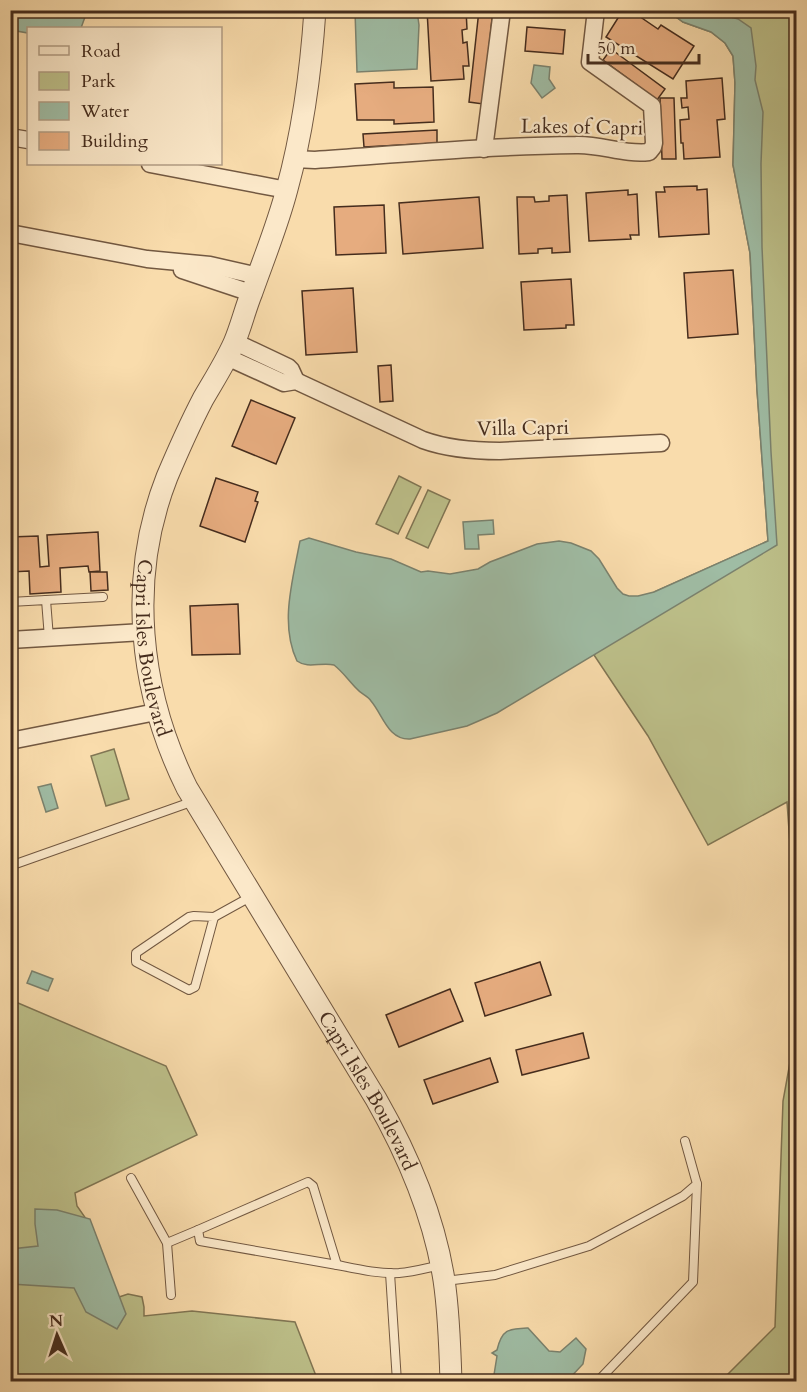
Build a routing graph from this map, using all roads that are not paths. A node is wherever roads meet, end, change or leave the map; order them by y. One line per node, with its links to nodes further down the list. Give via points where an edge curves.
1 (315, 10): 7 (street, Capri Isles Boulevard)
2 (502, 10): 6 (street)
3 (596, 10): 6 (street, Lakes of Capri, via 590,62 652,106 651,150 623,152 578,145)
4 (10, 137): 5 (street)
5 (27, 140)
6 (484, 148): 7 (street, Lakes of Capri)
7 (294, 159): 9 (street, Capri Isles Boulevard)
8 (155, 165): 9 (street)
9 (287, 190): 11 (street, Capri Isles Boulevard)
10 (10, 233): 11 (street, via 147,259 205,277)
11 (254, 285): 12 (street, Capri Isles Boulevard)
12 (231, 350): 13 (street, Villa Capri, via 284,383 296,381 436,445 500,451); 17 (street, Capri Isles Boulevard, via 202,400 162,491 146,562)
13 (661, 443)
14 (103, 597): 15 (lane)
15 (46, 600): 16 (lane); 18 (lane)
16 (10, 602)
17 (143, 632): 18 (street); 20 (street, Capri Isles Boulevard)
18 (48, 638): 19 (street)
19 (10, 640)
20 (156, 712): 21 (street); 22 (street, Capri Isles Boulevard, via 173,760)
21 (10, 741)
22 (194, 801): 23 (lane); 24 (street, Capri Isles Boulevard)
23 (10, 866)
24 (253, 896): 25 (lane); 33 (street, Capri Isles Boulevard, via 396,1133 425,1204)
25 (214, 917): 25 (lane, via 195,987 189,990 136,962 136,953 189,917)
26 (685, 1141): 28 (lane)
27 (131, 1178): 30 (lane)
28 (698, 1184): 33 (lane, via 683,1196 589,1246 495,1275); 37 (lane, via 693,1282)
29 (198, 1230): 30 (lane); 31 (lane, via 200,1241); 31 (lane, via 308,1182 313,1186)
30 (167, 1243): 34 (lane)
31 (337, 1265): 32 (lane)
32 (390, 1273): 33 (lane); 35 (lane)
33 (443, 1273): 36 (street, Capri Isles Boulevard)
34 (171, 1294)
35 (398, 1382)
36 (451, 1382)
37 (597, 1382)

